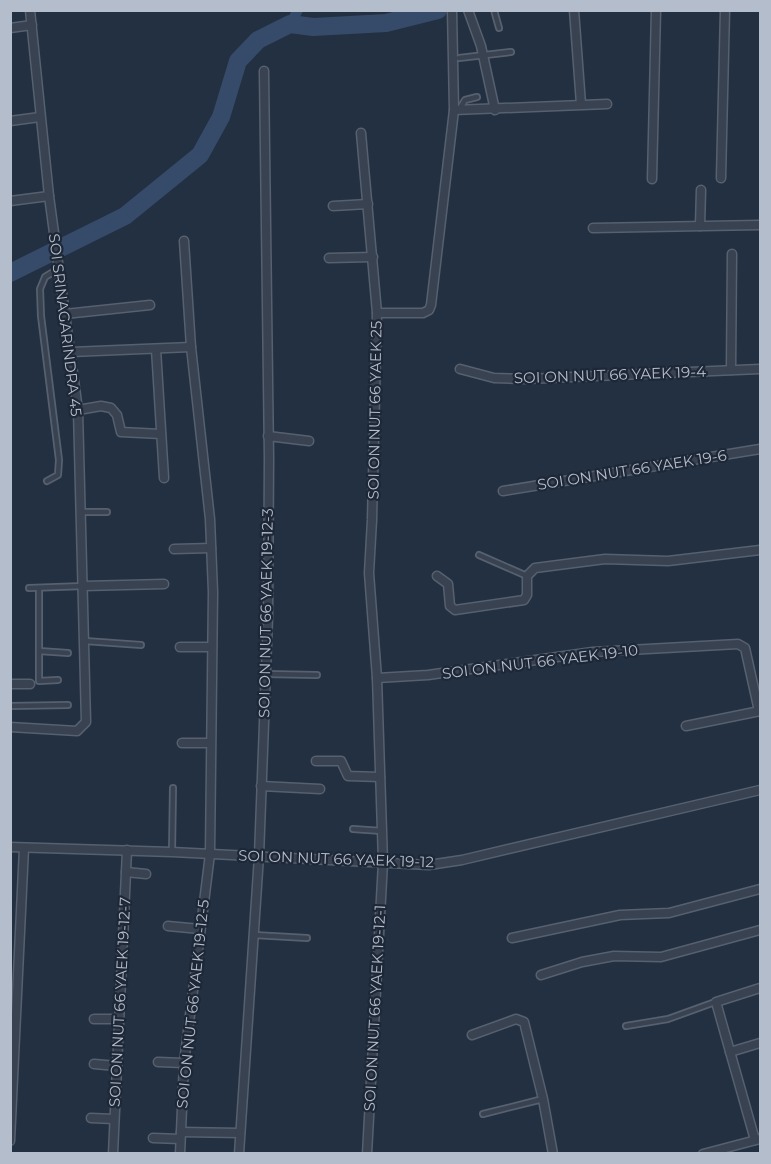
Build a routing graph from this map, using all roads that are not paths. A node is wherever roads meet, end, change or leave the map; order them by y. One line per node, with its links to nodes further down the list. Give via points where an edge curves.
1 (30, 10): 8 (street, SOI SRINAGARINDRA 45)
2 (468, 10): 12 (street)
3 (494, 10): 10 (lane)
4 (574, 10): 16 (street)
5 (656, 10): 24 (street)
6 (725, 10): 23 (street)
7 (452, 13): 18 (street, SOI ON NUT 66 YAEK 25)
8 (32, 25): 9 (street); 20 (street, SOI SRINAGARINDRA 45)
9 (10, 28)
10 (499, 28)
11 (511, 52): 12 (lane)
12 (483, 54): 13 (lane); 19 (street)
13 (459, 58)
14 (264, 71): 49 (street, SOI ON NUT 66 YAEK 19-12-3)
15 (477, 97): 18 (lane, via 465,100)
16 (581, 104): 17 (street); 19 (street)
17 (607, 104)
18 (457, 110): 19 (street); 39 (street, SOI ON NUT 66 YAEK 25, via 429,310)
19 (495, 110)
20 (40, 117): 21 (street); 26 (street, SOI SRINAGARINDRA 45)
21 (10, 121)
22 (362, 133): 28 (street)
23 (721, 178)
24 (652, 179)
25 (701, 190): 31 (street)
26 (49, 196): 27 (street); 37 (street, SOI SRINAGARINDRA 45)
27 (10, 201)
28 (369, 204): 29 (street); 35 (street)
29 (333, 206)
30 (760, 225): 31 (street)
31 (700, 226): 32 (street)
32 (593, 228)
33 (184, 241): 41 (street, SOI ON NUT 66 YAEK 19-12-5)
34 (732, 254): 46 (street)
35 (373, 257): 36 (street); 39 (street)
36 (329, 258)
37 (58, 269): 40 (street, SOI SRINAGARINDRA 45); 53 (lane, via 45,277 40,289 59,460 58,475)
38 (150, 305): 40 (street)
39 (377, 313): 75 (street, SOI ON NUT 66 YAEK 25, via 369,550)
40 (65, 314): 43 (street, SOI SRINAGARINDRA 45)
41 (191, 346): 42 (street); 57 (street, SOI ON NUT 66 YAEK 19-12-5)
42 (156, 349): 43 (street); 48 (street)
43 (71, 352): 47 (street, SOI SRINAGARINDRA 45)
44 (460, 369): 46 (street, SOI ON NUT 66 YAEK 19-4, via 488,377 526,379)
45 (760, 369): 46 (street, SOI ON NUT 66 YAEK 19-4)
46 (731, 370)
47 (78, 410): 48 (street, via 111,408 121,432); 55 (street, SOI SRINAGARINDRA 45)
48 (161, 434): 52 (street)
49 (268, 436): 50 (street); 73 (street, SOI ON NUT 66 YAEK 19-12-3)
50 (309, 441)
51 (760, 449): 54 (street, SOI ON NUT 66 YAEK 19-6)
52 (164, 478)
53 (47, 481)
54 (503, 491)
55 (81, 512): 56 (lane); 64 (street, SOI SRINAGARINDRA 45)
56 (107, 512)
57 (211, 548): 58 (street); 70 (street, SOI ON NUT 66 YAEK 19-12-5)
58 (174, 549)
59 (760, 550): 62 (street, via 668,561 605,559 535,568)
60 (479, 555): 62 (lane)
61 (436, 576): 62 (street, via 448,584 450,606 455,610 519,602 527,596)
62 (527, 576)
63 (164, 584): 64 (street)
64 (84, 586): 66 (lane); 67 (street, SOI SRINAGARINDRA 45)
65 (29, 588): 66 (lane)
66 (39, 588): 71 (lane)
67 (85, 641): 68 (lane); 83 (street, SOI SRINAGARINDRA 45, via 86,722 77,731)
68 (141, 645)
69 (180, 647): 70 (street)
70 (211, 647): 85 (street, SOI ON NUT 66 YAEK 19-12-5)
71 (39, 651): 72 (lane); 76 (lane, via 39,681)
72 (68, 653)
73 (265, 674): 74 (lane); 88 (street, SOI ON NUT 66 YAEK 19-12-3)
74 (316, 675)
75 (377, 678): 81 (street, SOI ON NUT 66 YAEK 19-10, via 428,675 593,652 738,644 745,648); 87 (street, SOI ON NUT 66 YAEK 25)
76 (58, 680)
77 (10, 684): 78 (street)
78 (30, 684)
79 (68, 705): 80 (lane)
80 (10, 706)
81 (760, 711): 82 (street, SOI ON NUT 66 YAEK 19-10)
82 (686, 726)
83 (10, 727)
84 (182, 743): 85 (street)
85 (210, 743): 98 (street, SOI ON NUT 66 YAEK 19-12-5)
86 (316, 761): 87 (street, via 341,761 348,776)
87 (380, 777): 93 (street, SOI ON NUT 66 YAEK 25)
88 (261, 786): 90 (street); 99 (street, SOI ON NUT 66 YAEK 19-12-3)
89 (173, 788): 97 (lane)
90 (320, 789)
91 (760, 790): 100 (street, SOI ON NUT 66 YAEK 19-12, via 443,864)
92 (353, 829): 93 (lane)
93 (382, 831): 100 (street, SOI ON NUT 66 YAEK 25)
94 (10, 847): 95 (street, SOI ON NUT 66 YAEK 19-12)
95 (24, 848): 96 (street, SOI ON NUT 66 YAEK 19-12); 131 (street)
96 (127, 850): 97 (street, SOI ON NUT 66 YAEK 19-12); 101 (street, SOI ON NUT 66 YAEK 19-12-7)
97 (172, 852): 98 (street, SOI ON NUT 66 YAEK 19-12)
98 (210, 854): 99 (street, SOI ON NUT 66 YAEK 19-12); 105 (street, SOI ON NUT 66 YAEK 19-12-5)
99 (259, 856): 100 (street, SOI ON NUT 66 YAEK 19-12); 107 (street, SOI ON NUT 66 YAEK 19-12-3)
100 (383, 862): 135 (street, SOI ON NUT 66 YAEK 19-12-1)
101 (126, 872): 102 (street); 114 (street, SOI ON NUT 66 YAEK 19-12-7)
102 (146, 874)
103 (760, 889): 109 (street, via 669,913 620,915)
104 (168, 926): 105 (street)
105 (200, 929): 120 (street, SOI ON NUT 66 YAEK 19-12-5)
106 (760, 930): 110 (street, via 661,957 614,956)
107 (254, 935): 108 (lane); 127 (street, SOI ON NUT 66 YAEK 19-12-3)
108 (307, 938)
109 (512, 938)
110 (541, 975)
111 (760, 988): 112 (street)
112 (716, 1002): 115 (lane, via 668,1019); 118 (street)
113 (94, 1019): 114 (street)
114 (119, 1019): 122 (street, SOI ON NUT 66 YAEK 19-12-7)
115 (626, 1026)
116 (472, 1035): 123 (street, via 521,1019)
117 (760, 1043): 118 (street)
118 (730, 1052): 130 (street)
119 (158, 1062): 120 (street)
120 (184, 1063): 128 (street, SOI ON NUT 66 YAEK 19-12-5)
121 (94, 1064): 122 (street)
122 (117, 1066): 126 (street, SOI ON NUT 66 YAEK 19-12-7)
123 (543, 1099): 124 (lane); 136 (street)
124 (483, 1114)
125 (91, 1118): 126 (street)
126 (114, 1119): 132 (street, SOI ON NUT 66 YAEK 19-12-7)
127 (240, 1133): 128 (street); 134 (street, SOI ON NUT 66 YAEK 19-12-3)
128 (181, 1135): 129 (street); 133 (street, SOI ON NUT 66 YAEK 19-12-5)
129 (153, 1138)
130 (758, 1140): 137 (street)
131 (10, 1141)
132 (113, 1154)
133 (180, 1154)
134 (239, 1154)
135 (367, 1154)
136 (553, 1154)
137 (703, 1154)

